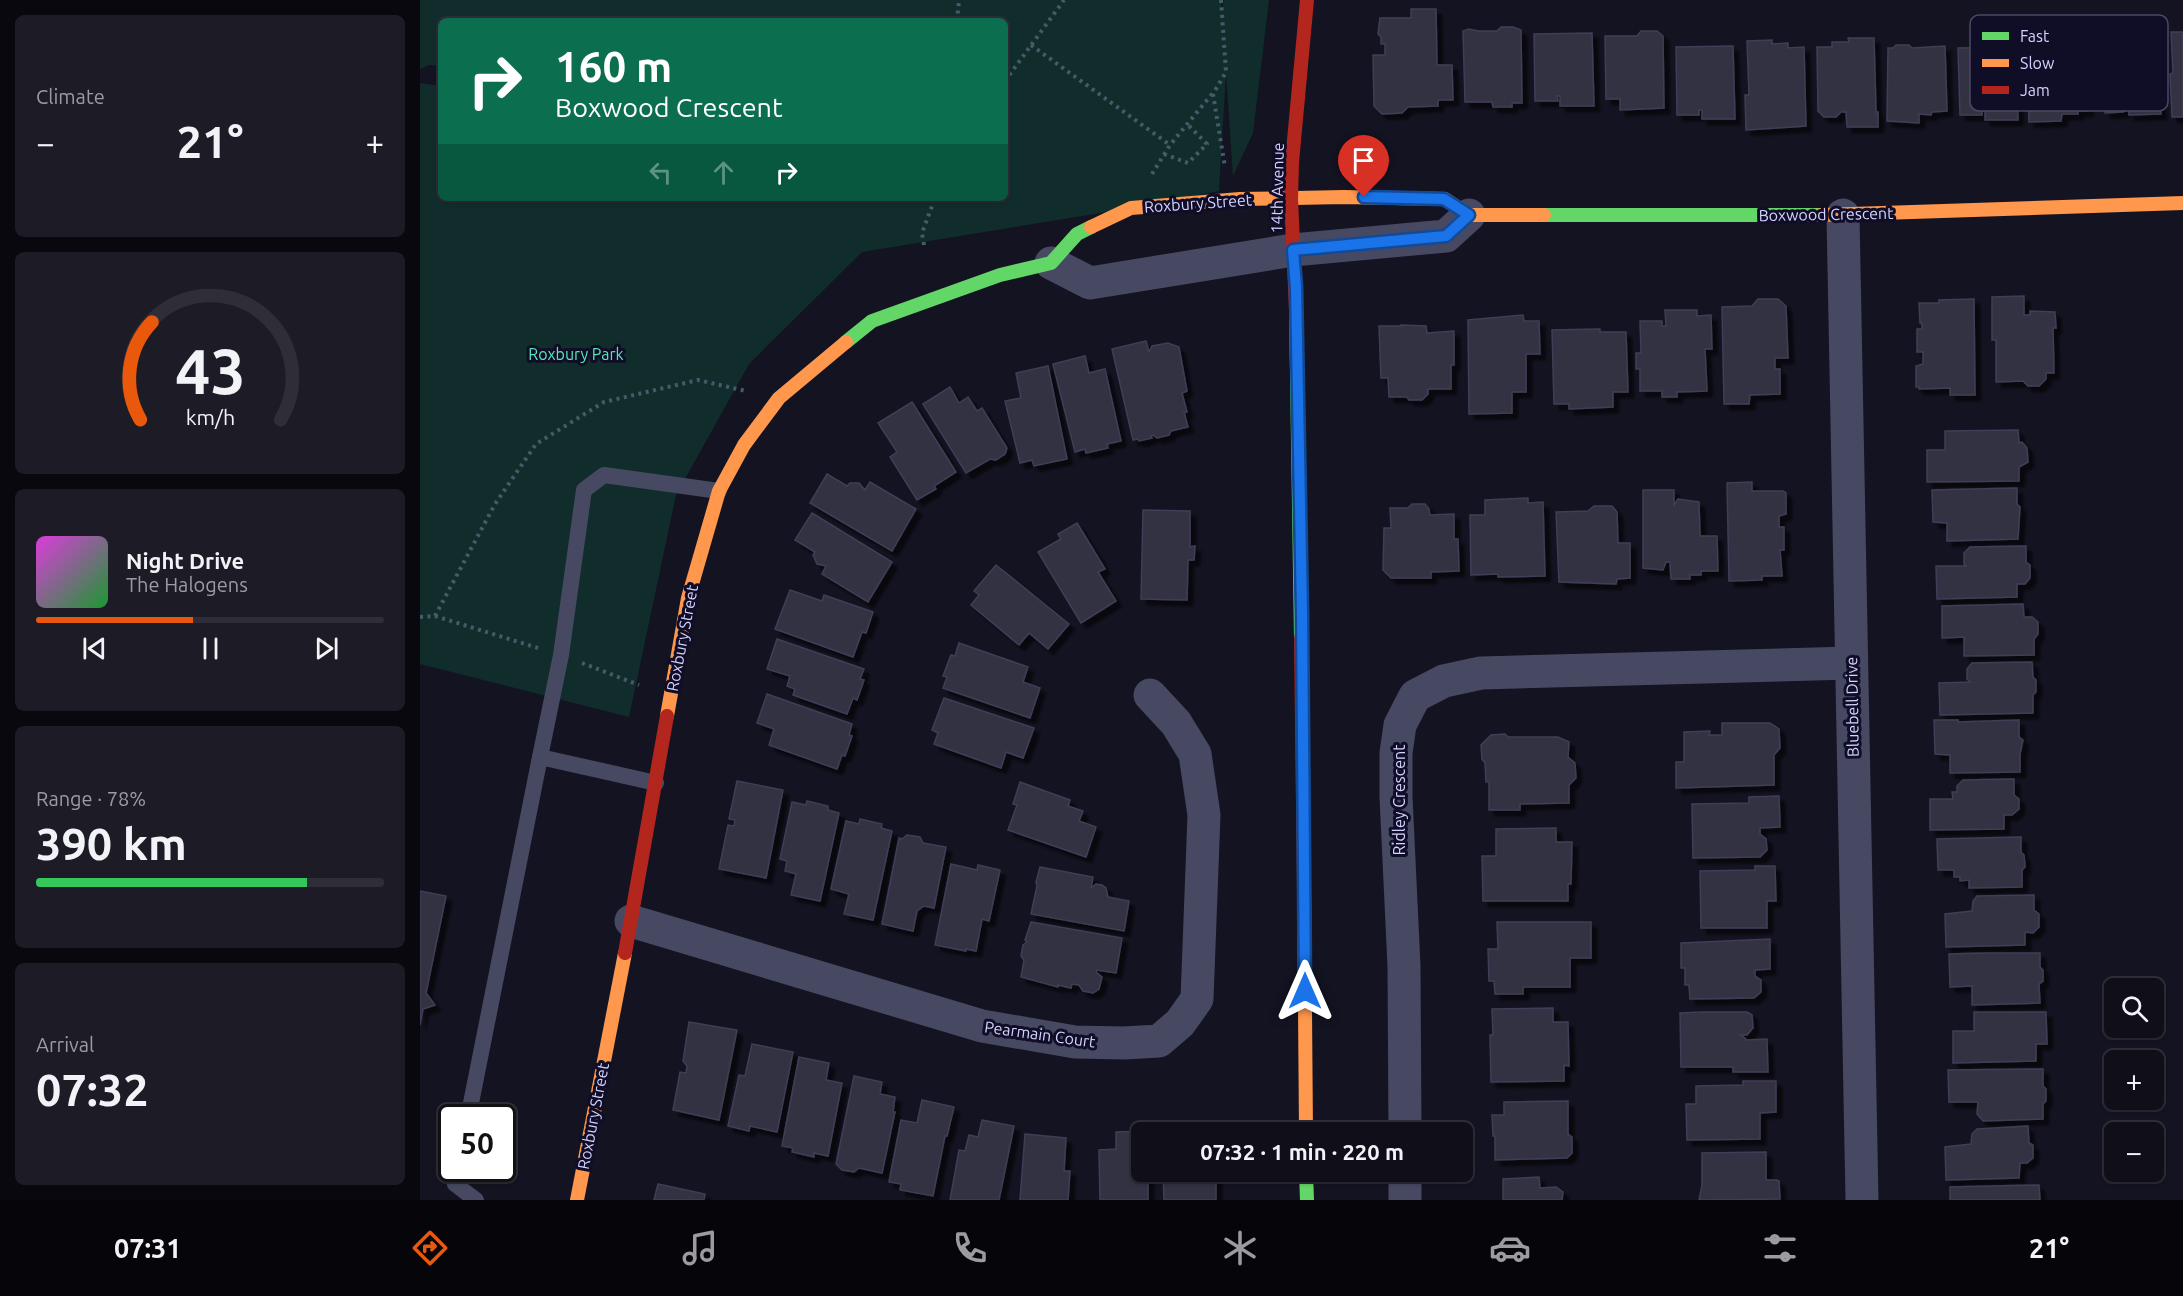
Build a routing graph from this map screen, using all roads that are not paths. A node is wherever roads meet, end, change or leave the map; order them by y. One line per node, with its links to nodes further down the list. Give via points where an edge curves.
1 (1308, 0): 2 (street, 14th Avenue)
2 (1292, 198): 4 (street, via 1444,199); 6 (street, 14th Avenue); 7 (street, Roxbury Street, via 1131,208 1077,234)
3 (2183, 203): 5 (street, Boxwood Crescent)
4 (1469, 215): 5 (street, Boxwood Crescent); 6 (street, via 1446,236)
5 (1843, 215): 9 (street, Bluebell Drive)
6 (1293, 250): 7 (street, via 1090,283); 15 (street, 14th Avenue, via 1301,568)
7 (1051, 263): 8 (street, Roxbury Street, via 1000,275 872,321 778,398 744,445)
8 (719, 491): 11 (lane, via 604,475 584,490 561,655); 12 (street, Roxbury Street, via 688,598)
9 (1851, 663): 16 (street, Ridley Crescent, via 1481,674 1444,681 1415,696 1400,725 1396,753); 24 (street, Bluebell Drive)
10 (1150, 695): 13 (street, Pearmain Court, via 1176,723 1195,754 1204,815 1197,999 1180,1023 1159,1041 1075,1042 982,1026)
11 (540, 757): 12 (lane); 14 (lane)
12 (656, 783): 13 (street, Roxbury Street)
13 (631, 921): 21 (street, Roxbury Street)
14 (471, 1104)
15 (1306, 1122)
16 (1405, 1122)
17 (455, 1182): 20 (lane)
18 (1306, 1182): 22 (street)
19 (1405, 1182): 23 (street)
20 (476, 1200)
21 (577, 1200)
22 (1307, 1200)
23 (1405, 1200)
24 (1862, 1200)

